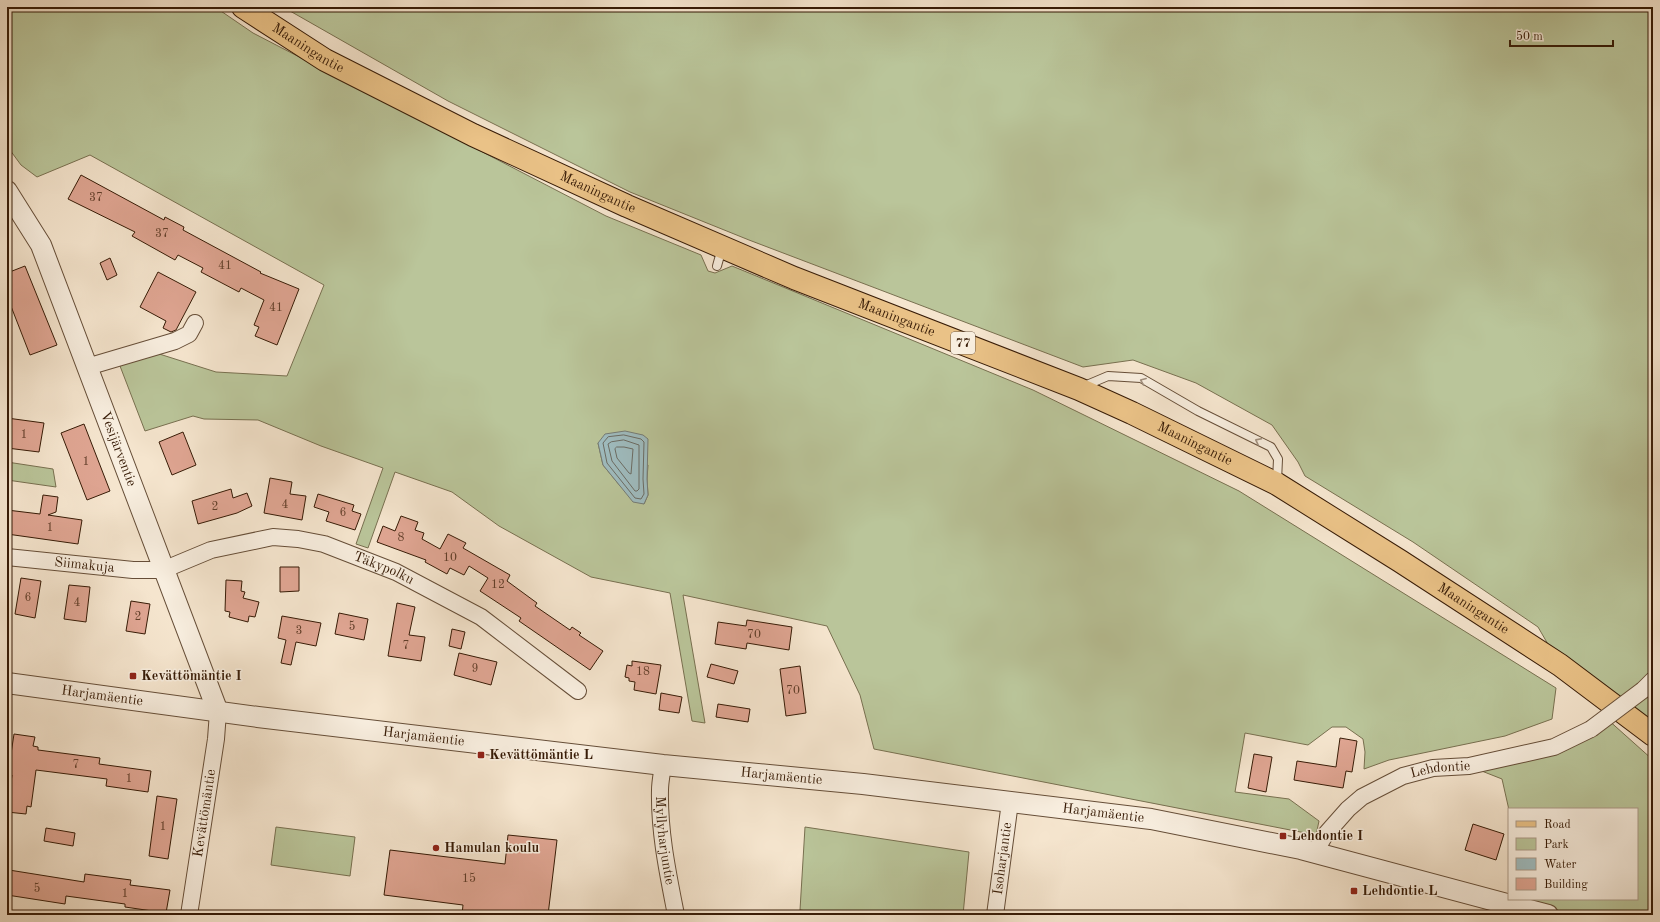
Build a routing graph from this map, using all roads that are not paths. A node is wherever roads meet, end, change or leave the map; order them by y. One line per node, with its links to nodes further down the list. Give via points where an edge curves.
1 (243, 7): 5 (main road, Maaningantie / 77, via 325,60 473,135 627,206 720,257 794,278)
2 (7, 191): 4 (street, Vesijärventie, via 41,245)
3 (194, 322): 4 (street, via 189,334 175,341)
4 (87, 367): 8 (street, Vesijärventie)
5 (1079, 389): 6 (main road, Maaningantie / 77); 6 (lane, one-way to 5, via 1278,459 1271,447 1198,411 1141,378 1108,376)
6 (1277, 484): 13 (main road, Maaningantie / 77, via 1560,664)
7 (7, 557): 8 (street, Siimakuja, via 133,570)
8 (163, 570): 11 (street, Täkypolku, via 211,550 273,537 324,544 396,572 481,617); 12 (street, Vesijärventie)
9 (7, 683): 12 (street, Harjamäentie)
10 (1648, 685): 16 (street, Lehdontie, bridge, via 1591,729 1554,747 1469,766 1433,768 1403,776 1362,797 1324,835)
11 (578, 690)
12 (218, 712): 14 (street, Harjamäentie); 17 (street, Kevättömäntie)
13 (1653, 736)
14 (663, 765): 15 (street, Harjamäentie, via 863,784); 18 (street, Myllyharjuntie, via 660,789 662,823 666,865)
15 (1010, 802): 16 (street, Harjamäentie, via 1151,819); 19 (street, Isoharjantie)
16 (1315, 852): 20 (street, Harjamäentie)
17 (189, 915)
18 (676, 915)
19 (995, 915)
20 (1548, 915)

